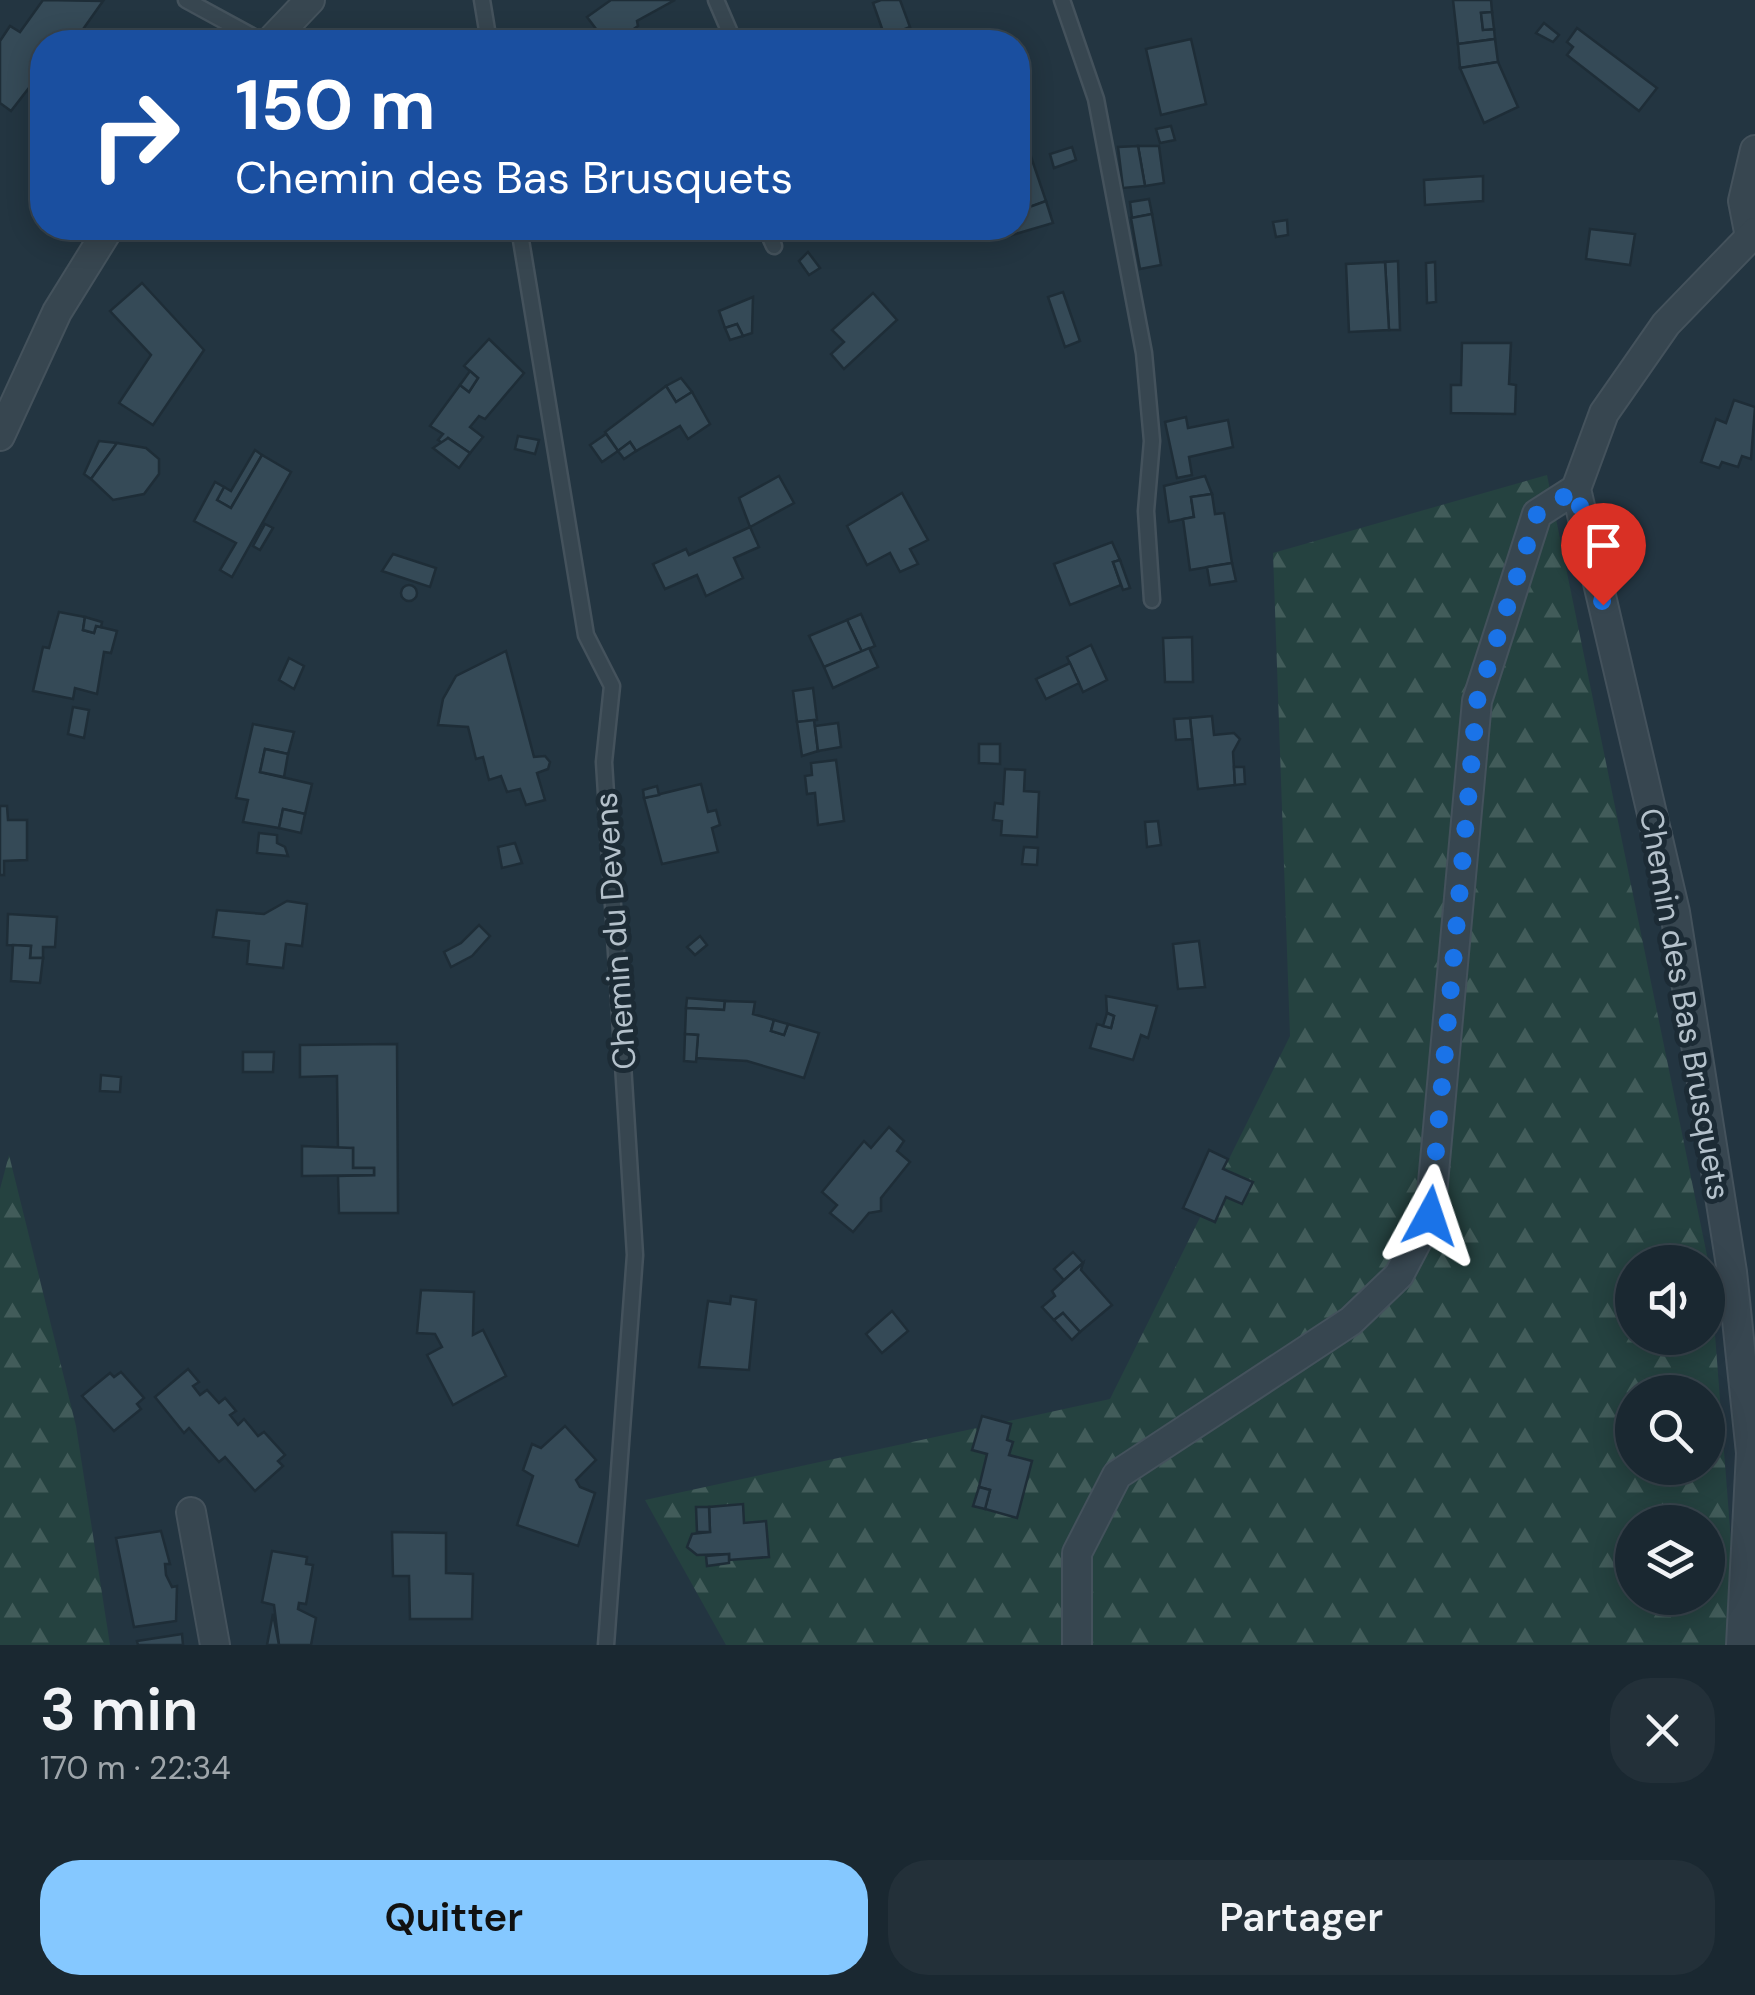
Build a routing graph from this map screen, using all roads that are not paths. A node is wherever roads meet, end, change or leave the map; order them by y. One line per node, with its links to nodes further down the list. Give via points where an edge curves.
1 (186, 0): 6 (lane)
2 (310, 0): 7 (street)
3 (482, 0): 8 (lane)
4 (716, 0): 9 (lane)
5 (1062, 0): 18 (lane, via 1096,99 1144,353 1152,440 1146,511)
6 (243, 30)
7 (279, 30)
8 (487, 30)
9 (729, 30)
10 (1755, 150): 11 (street, via 1743,201)
11 (1752, 234): 17 (street, via 1666,324 1604,413)
12 (102, 240): 16 (street, via 57,312)
13 (521, 240): 21 (lane, Chemin du Devens, via 586,635 612,686 604,762 635,1255)
14 (771, 240): 15 (lane)
15 (774, 246)
16 (0, 436)
17 (1576, 489): 22 (street, via 1537,514 1477,701 1430,1216 1399,1274 1350,1320 1117,1475 1077,1553); 23 (street, Chemin des Bas Brusquets, via 1675,912 1732,1272 1750,1453)
18 (1152, 600)
19 (191, 1512): 20 (street)
20 (215, 1645)
21 (606, 1645)
22 (1077, 1645)
23 (1741, 1645)

